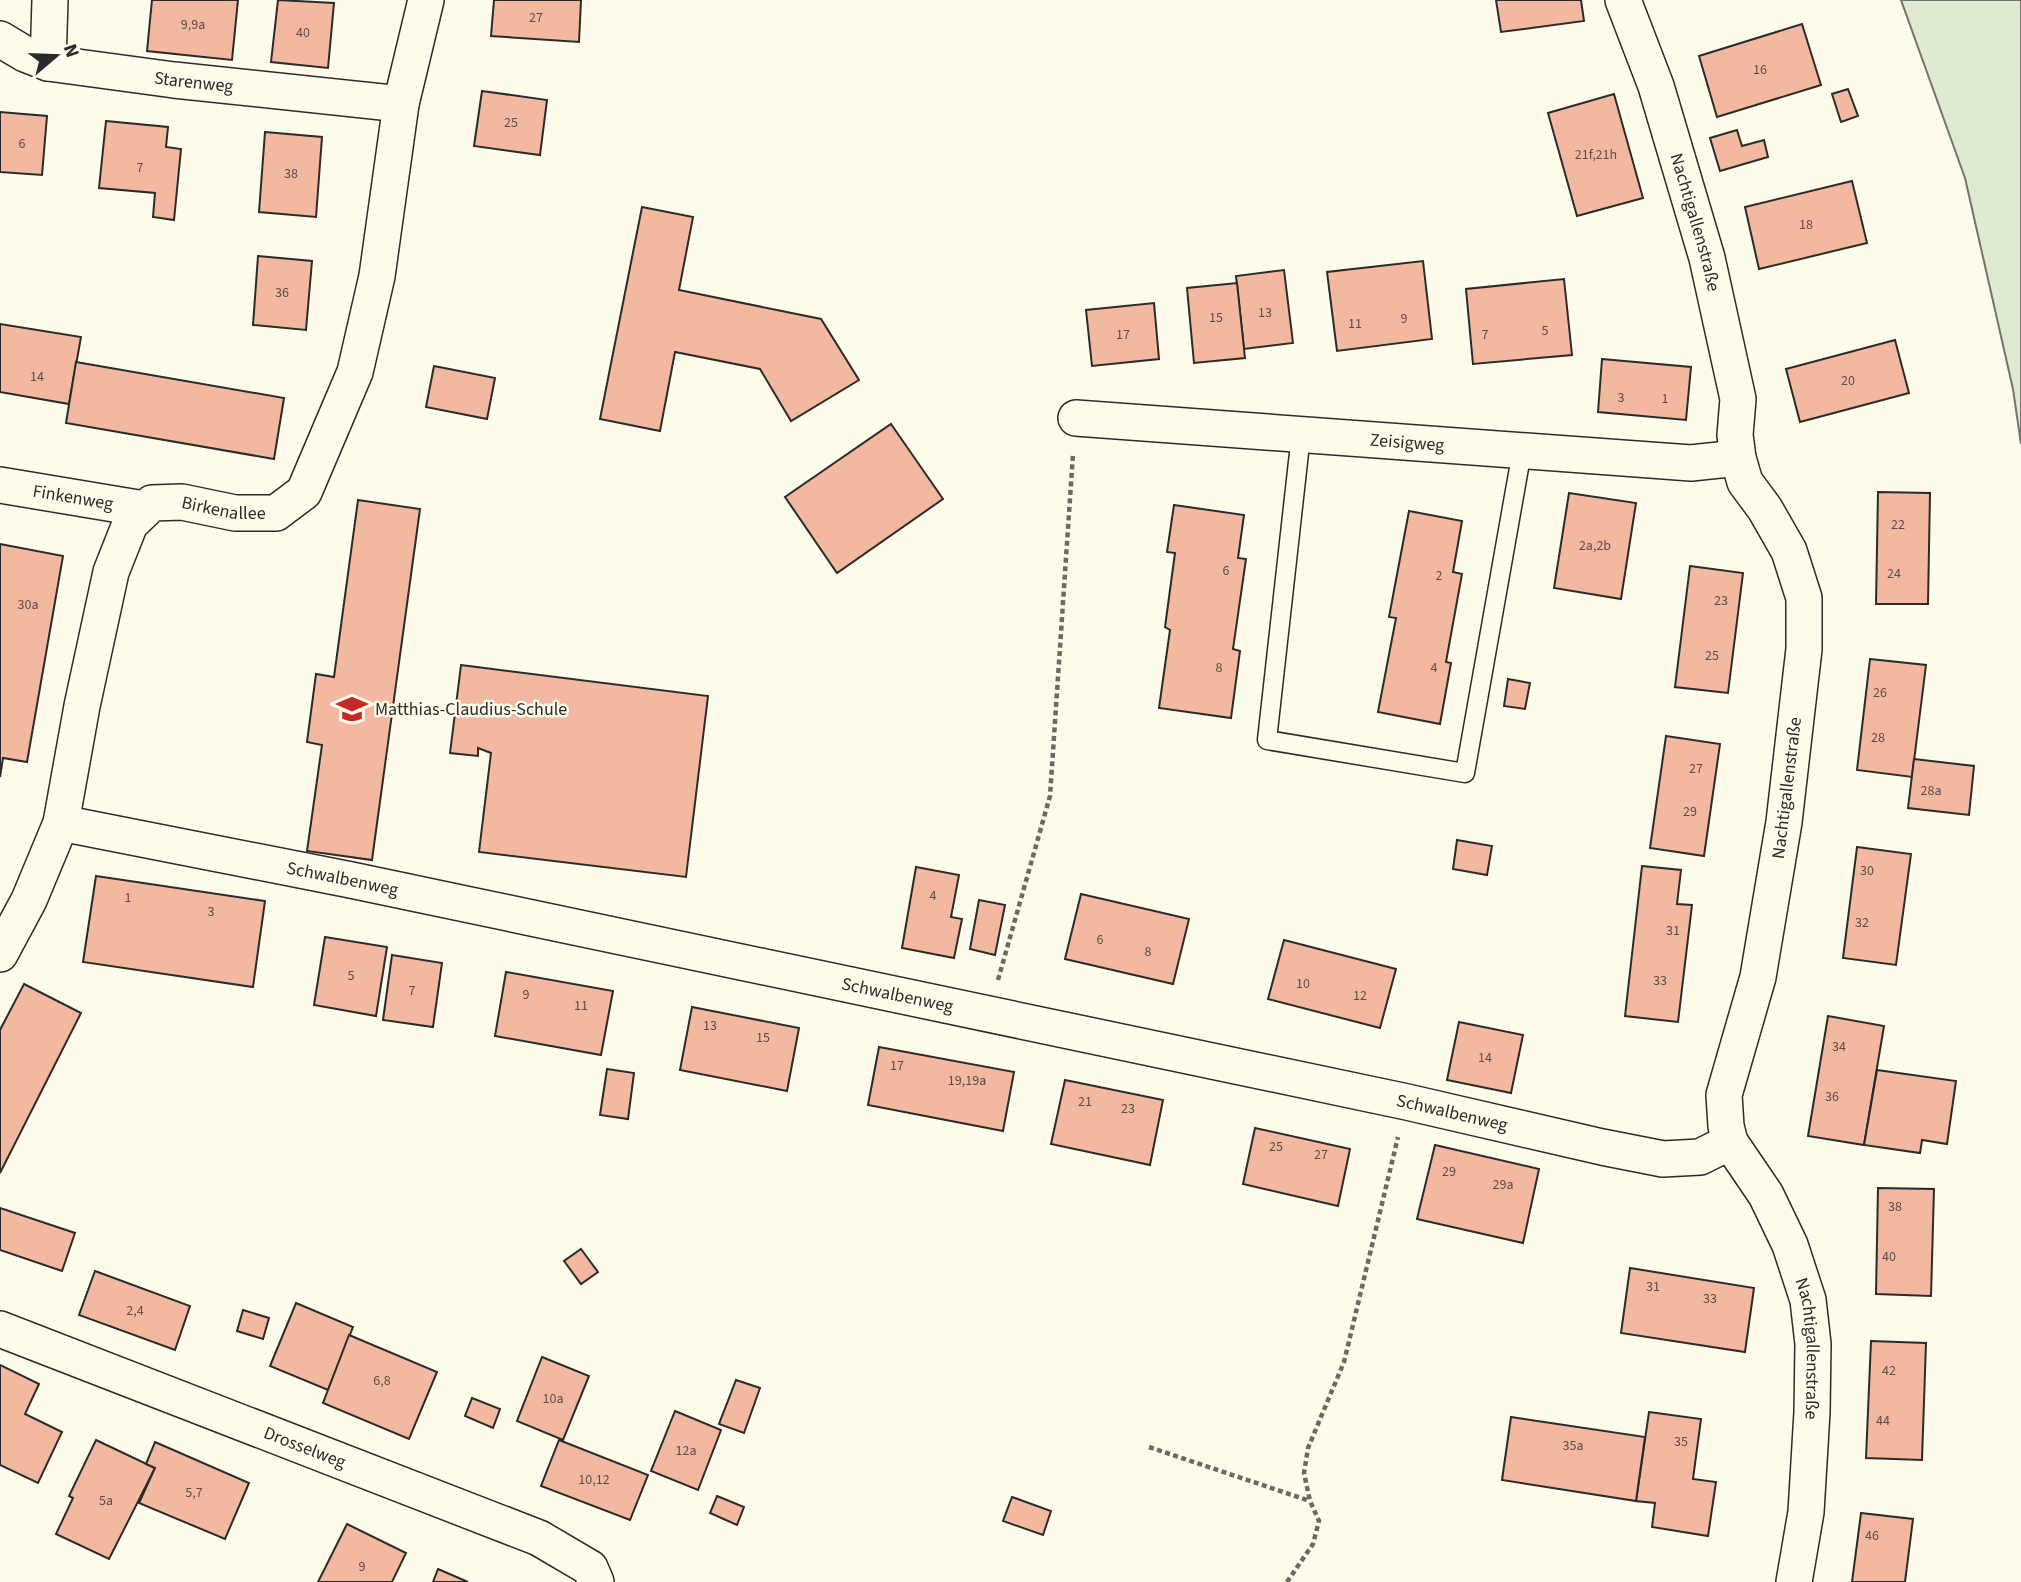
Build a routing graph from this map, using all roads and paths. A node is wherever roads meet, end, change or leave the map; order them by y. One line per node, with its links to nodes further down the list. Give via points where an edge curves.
1 (50, 0): 5 (street)
2 (426, 0): 6 (street, Birkenallee)
3 (1623, 0): 10 (street, Nachtigallenstraße, via 1656,86 1707,258 1738,399)
4 (0, 39): 5 (street, Starenweg)
5 (48, 62): 6 (street, Starenweg)
6 (401, 104): 12 (street, Birkenallee, via 377,276 355,372 304,492 276,513 235,513 183,502 152,503)
7 (1076, 418): 8 (street, Zeisigweg); 15 (path, via 1050,796)
8 (1301, 435): 9 (street, Zeisigweg); 9 (lane, via 1267,740 1465,773)
9 (1522, 451): 10 (street, Zeisigweg, via 1691,463)
10 (1738, 458): 17 (street, Nachtigallenstraße, via 1745,482 1790,551 1804,598 1804,649 1784,821 1758,977 1724,1095)
11 (0, 485): 12 (street, Finkenweg)
12 (144, 509): 13 (street, via 130,524 111,572)
13 (61, 823): 14 (street); 15 (street, Schwalbenweg)
14 (0, 954)
15 (988, 1015): 16 (street, Schwalbenweg)
16 (1407, 1102): 17 (street, Schwalbenweg, via 1663,1159 1700,1157); 20 (path, via 1344,1362 1308,1448 1304,1473)
17 (1730, 1142): 23 (street, Nachtigallenstraße, via 1766,1195 1790,1245 1808,1300 1812,1412 1806,1512)
18 (0, 1329): 21 (street, Drosselweg, via 539,1538 590,1568)
19 (1149, 1447): 20 (path)
20 (1310, 1501): 22 (path, via 1319,1521 1313,1544)
21 (596, 1582)
22 (1287, 1582)
23 (1794, 1582)

